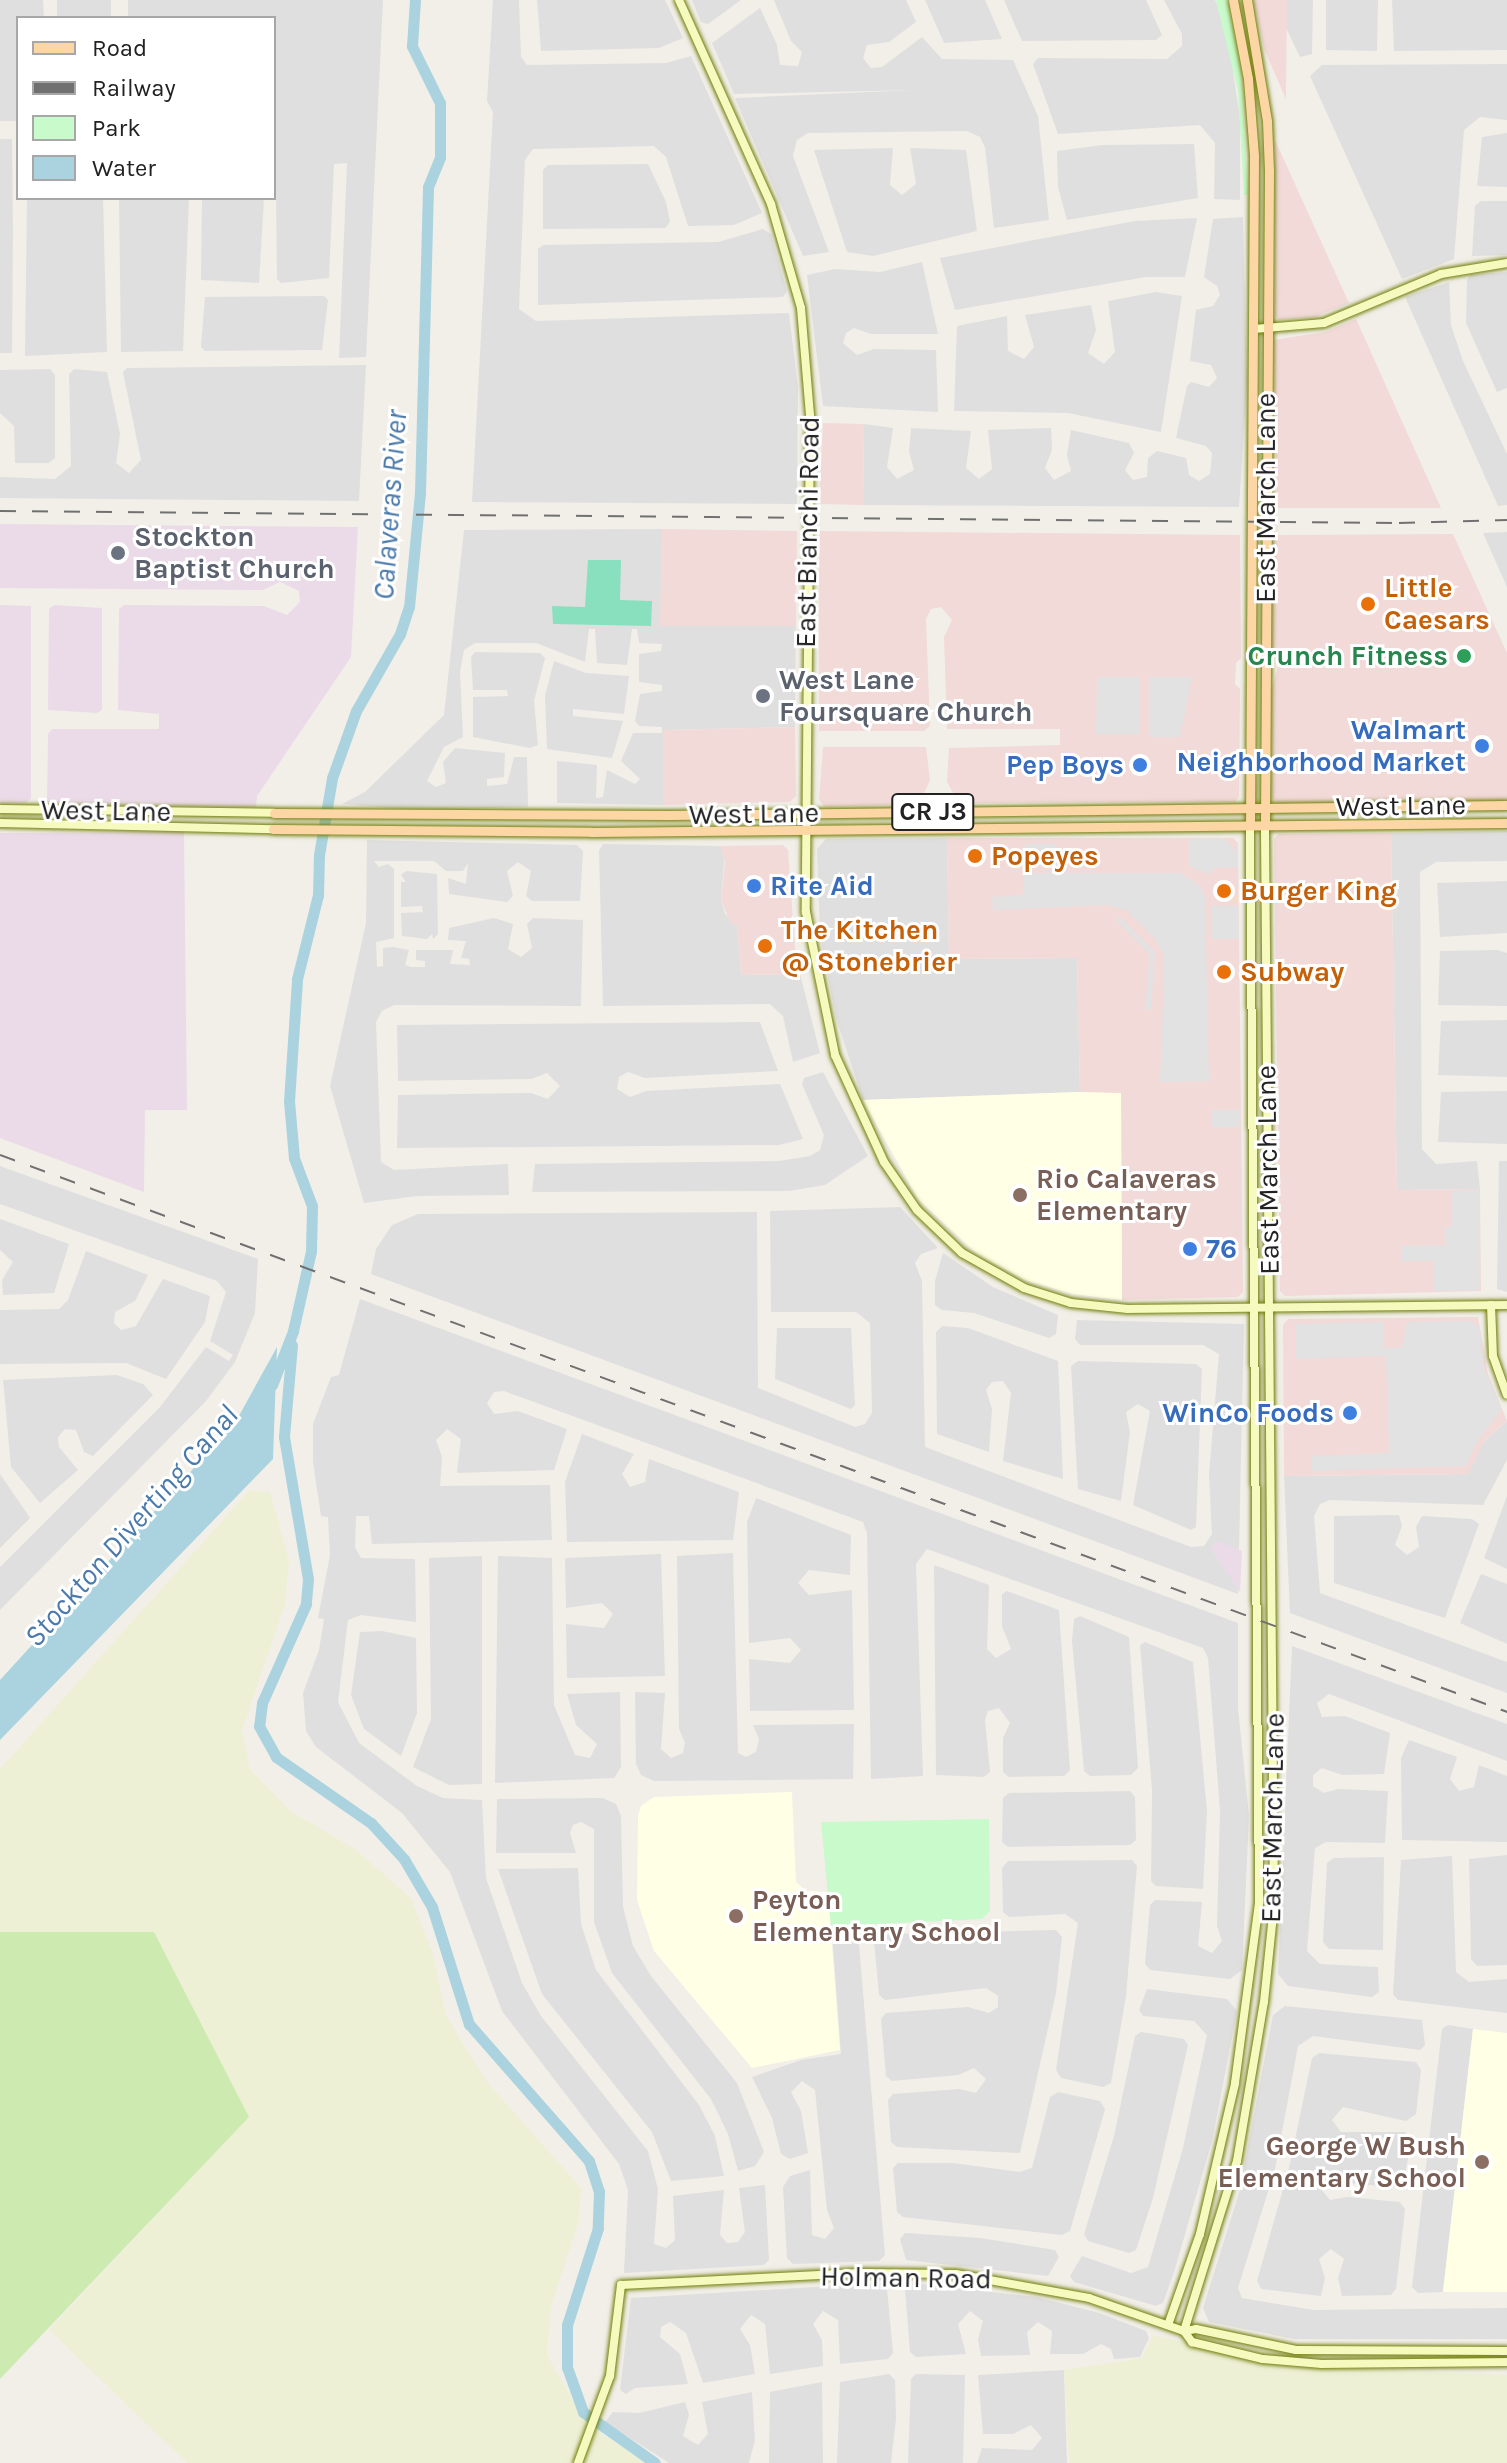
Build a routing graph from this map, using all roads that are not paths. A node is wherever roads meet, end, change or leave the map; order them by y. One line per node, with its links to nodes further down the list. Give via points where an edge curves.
1 (679, 0): 14 (main road, East Bianchi Road, via 771,204 793,267 805,329 810,415)
2 (1233, 0): 5 (main road, East March Lane, via 1252,117)
3 (1247, 0): 6 (main road, East March Lane, via 1267,121)
4 (1507, 263): 6 (main road, via 1441,274 1324,323)
5 (1254, 329): 6 (main road); 10 (main road, East March Lane)
6 (1267, 329): 8 (main road, East March Lane)
7 (1507, 805): 8 (main road, West Lane / CR J3)
8 (1265, 808): 10 (main road, West Lane / CR J3); 19 (main road, East March Lane)
9 (0, 809): 11 (main road, West Lane / CR J3)
10 (1250, 809): 14 (main road, West Lane / CR J3); 18 (main road, East March Lane)
11 (166, 812): 12 (main road, West Lane / CR J3); 17 (main road, via 160,820)
12 (219, 812): 13 (main road, West Lane / CR J3); 20 (main road, via 192,817)
13 (274, 813): 14 (main road, West Lane / CR J3)
14 (805, 813): 22 (main road, East Bianchi Road)
15 (0, 823): 17 (main road, West Lane / CR J3)
16 (1507, 823): 19 (main road, West Lane / CR J3)
17 (122, 825): 20 (main road, West Lane / CR J3)
18 (1250, 825): 19 (main road, West Lane / CR J3); 22 (main road, West Lane / CR J3); 25 (main road, East March Lane)
19 (1265, 825): 26 (main road, East March Lane)
20 (185, 826): 21 (main road, West Lane / CR J3)
21 (273, 829): 22 (main road, West Lane / CR J3)
22 (804, 829): 25 (main road, East Bianchi Road, via 809,938 835,1055 884,1162 929,1224 993,1273 1059,1300 1128,1309)
23 (1491, 1305): 24 (main road, East Bianchi Road); 26 (main road, East Bianchi Road); 27 (main road, via 1493,1356)
24 (1507, 1305)
25 (1254, 1307): 26 (main road, East Bianchi Road); 28 (main road, East March Lane, via 1261,1803 1253,1979 1207,2209)
26 (1270, 1307): 29 (main road, East March Lane, via 1273,1919 1237,2161)
27 (1507, 1395)
28 (1168, 2325): 29 (main road, Holman Road); 32 (main road, Holman Road, via 1058,2290 956,2274 871,2272 621,2285 601,2410)
29 (1184, 2331): 30 (main road, Holman Road, via 1296,2350); 31 (main road, Holman Road, via 1192,2342 1281,2362)
30 (1507, 2351)
31 (1507, 2362)
32 (578, 2463)

